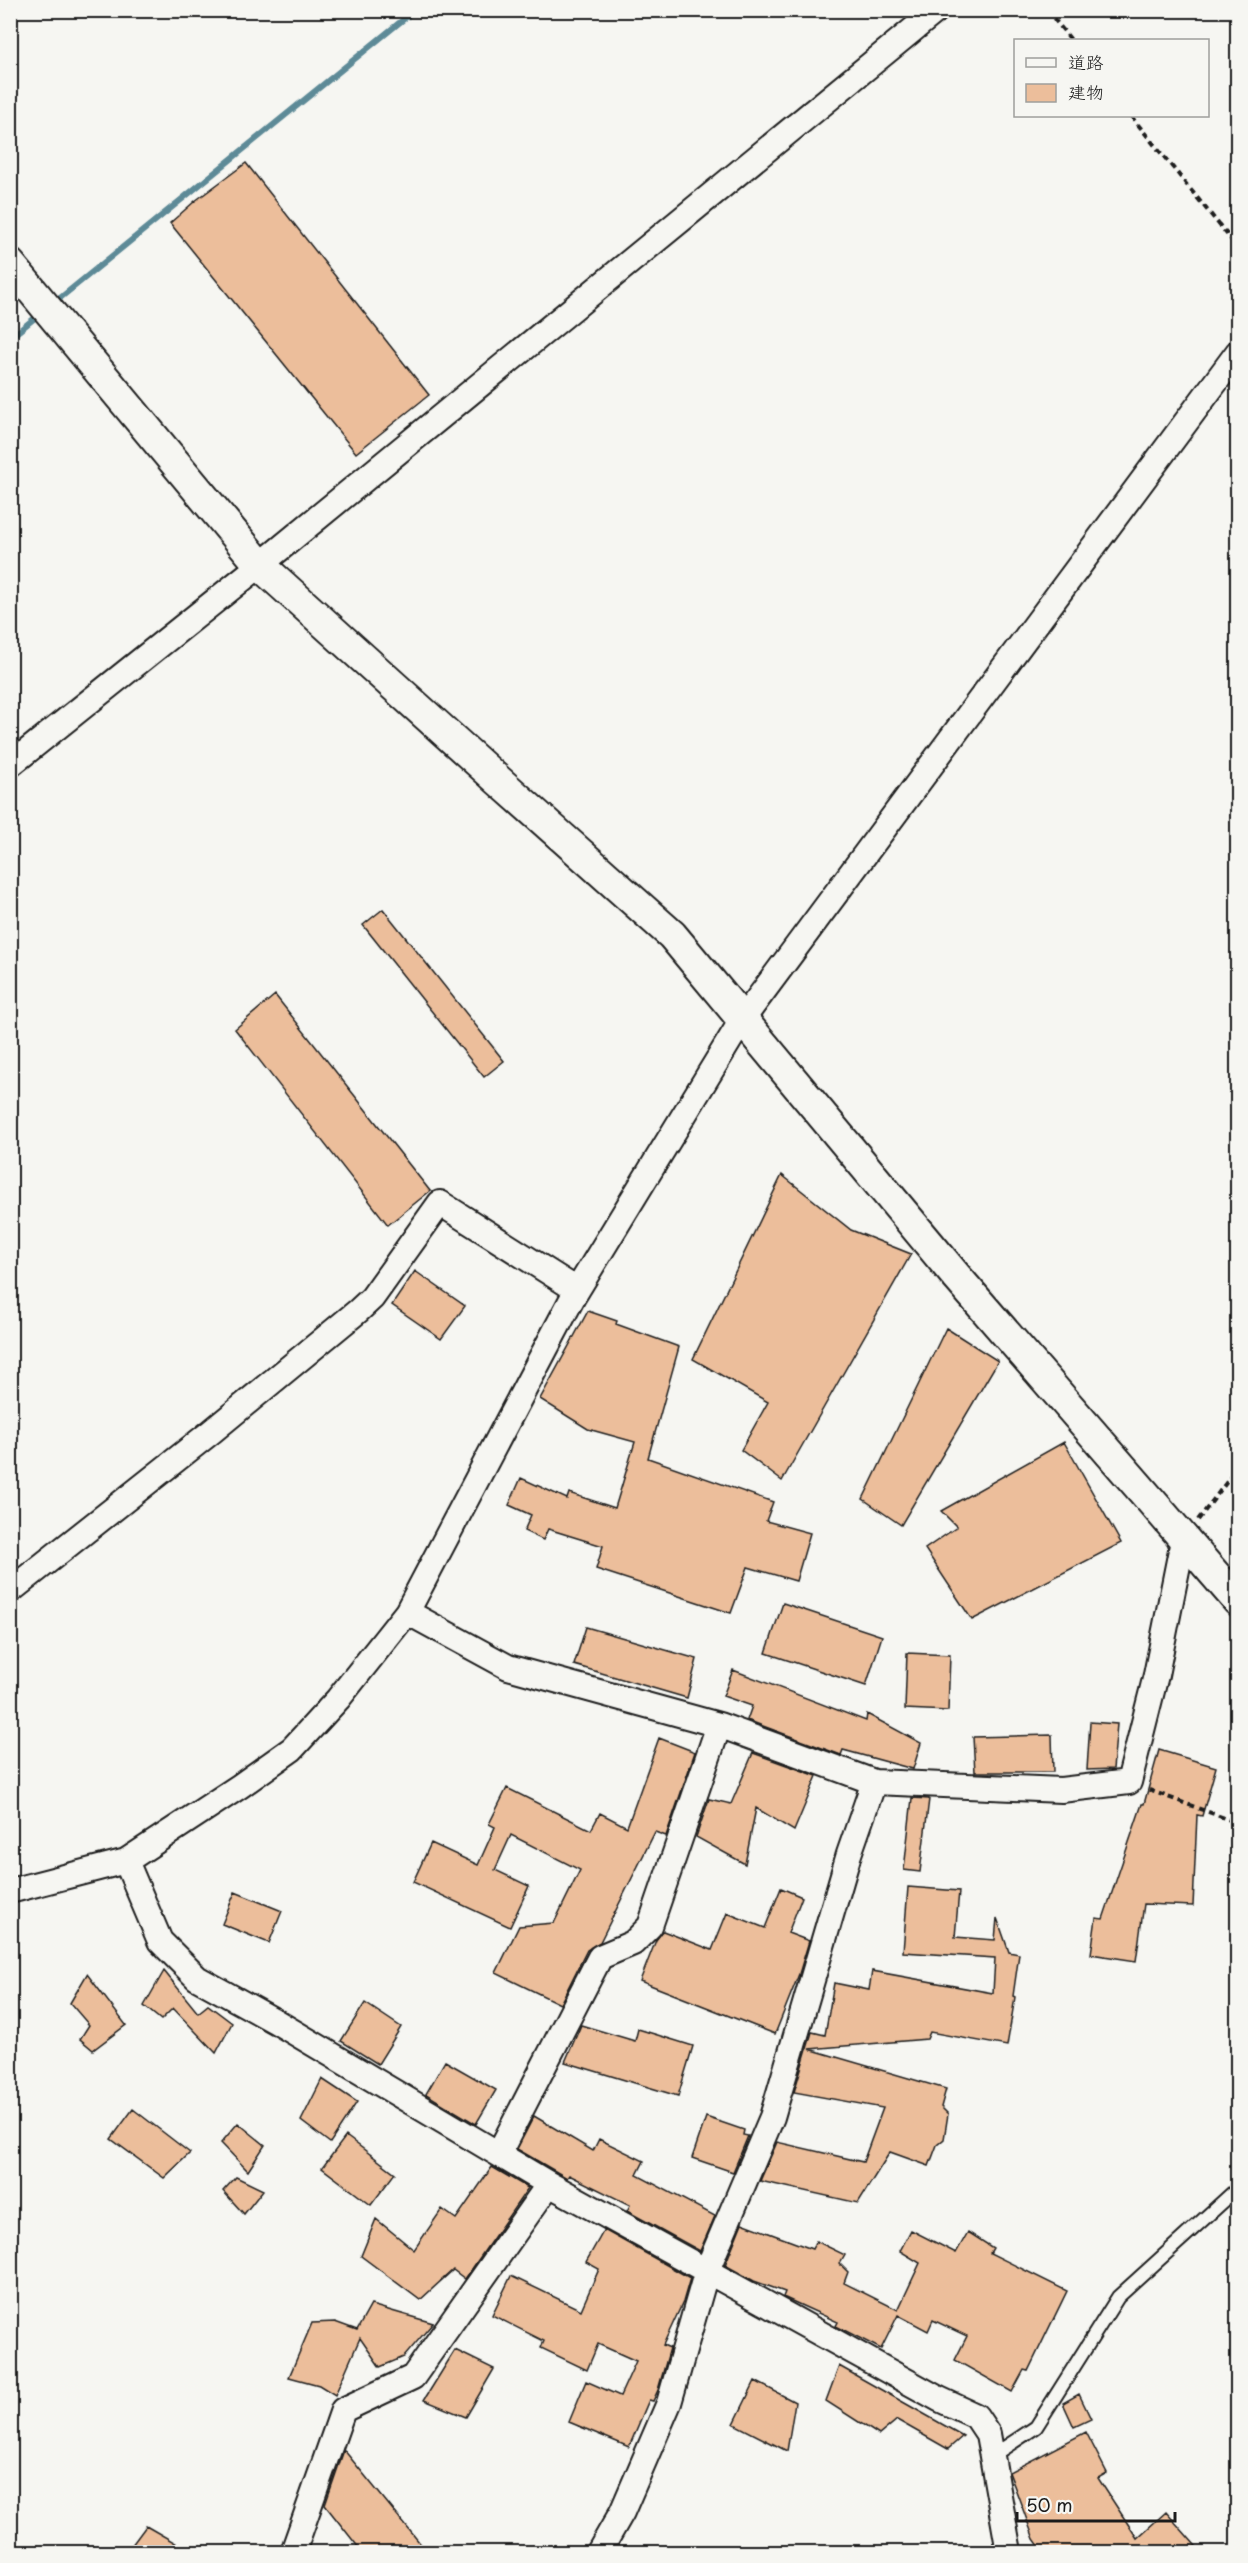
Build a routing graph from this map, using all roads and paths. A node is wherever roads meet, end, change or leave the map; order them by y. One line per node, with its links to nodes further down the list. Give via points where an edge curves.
1 (937, 10): 8 (street)
2 (1047, 10): 3 (path)
3 (1070, 39)
4 (1132, 117): 5 (path)
5 (1238, 248)
6 (10, 264): 8 (street)
7 (1238, 352): 10 (street)
8 (260, 565): 9 (street); 10 (street, via 672,934)
9 (10, 765)
10 (742, 1020): 11 (street); 13 (street)
11 (577, 1290): 14 (street, via 440,1203 372,1298 212,1432); 16 (street)
12 (1238, 1467): 13 (path)
13 (1183, 1540): 15 (street); 19 (street, via 1156,1675)
14 (10, 1591)
15 (1238, 1601)
16 (407, 1612): 17 (street, via 508,1667); 21 (street, via 338,1699 292,1749)
17 (719, 1725): 18 (street); 23 (street, via 650,1926 633,1943 600,1957)
18 (874, 1782): 19 (street, via 1061,1790); 26 (street, via 772,2117)
19 (1129, 1782): 20 (path)
20 (1238, 1823)
21 (126, 1860): 22 (street); 23 (street, via 160,1941 197,1978)
22 (10, 1891)
23 (499, 2153): 24 (street)
24 (549, 2184): 26 (street); 28 (street, via 413,2377 343,2410)
25 (1238, 2188): 27 (lane, via 1118,2297 1036,2427)
26 (707, 2270): 27 (street, via 975,2416 988,2434); 29 (street, via 669,2403)
27 (992, 2456): 30 (street)
28 (293, 2553)
29 (600, 2553)
30 (1009, 2553)

